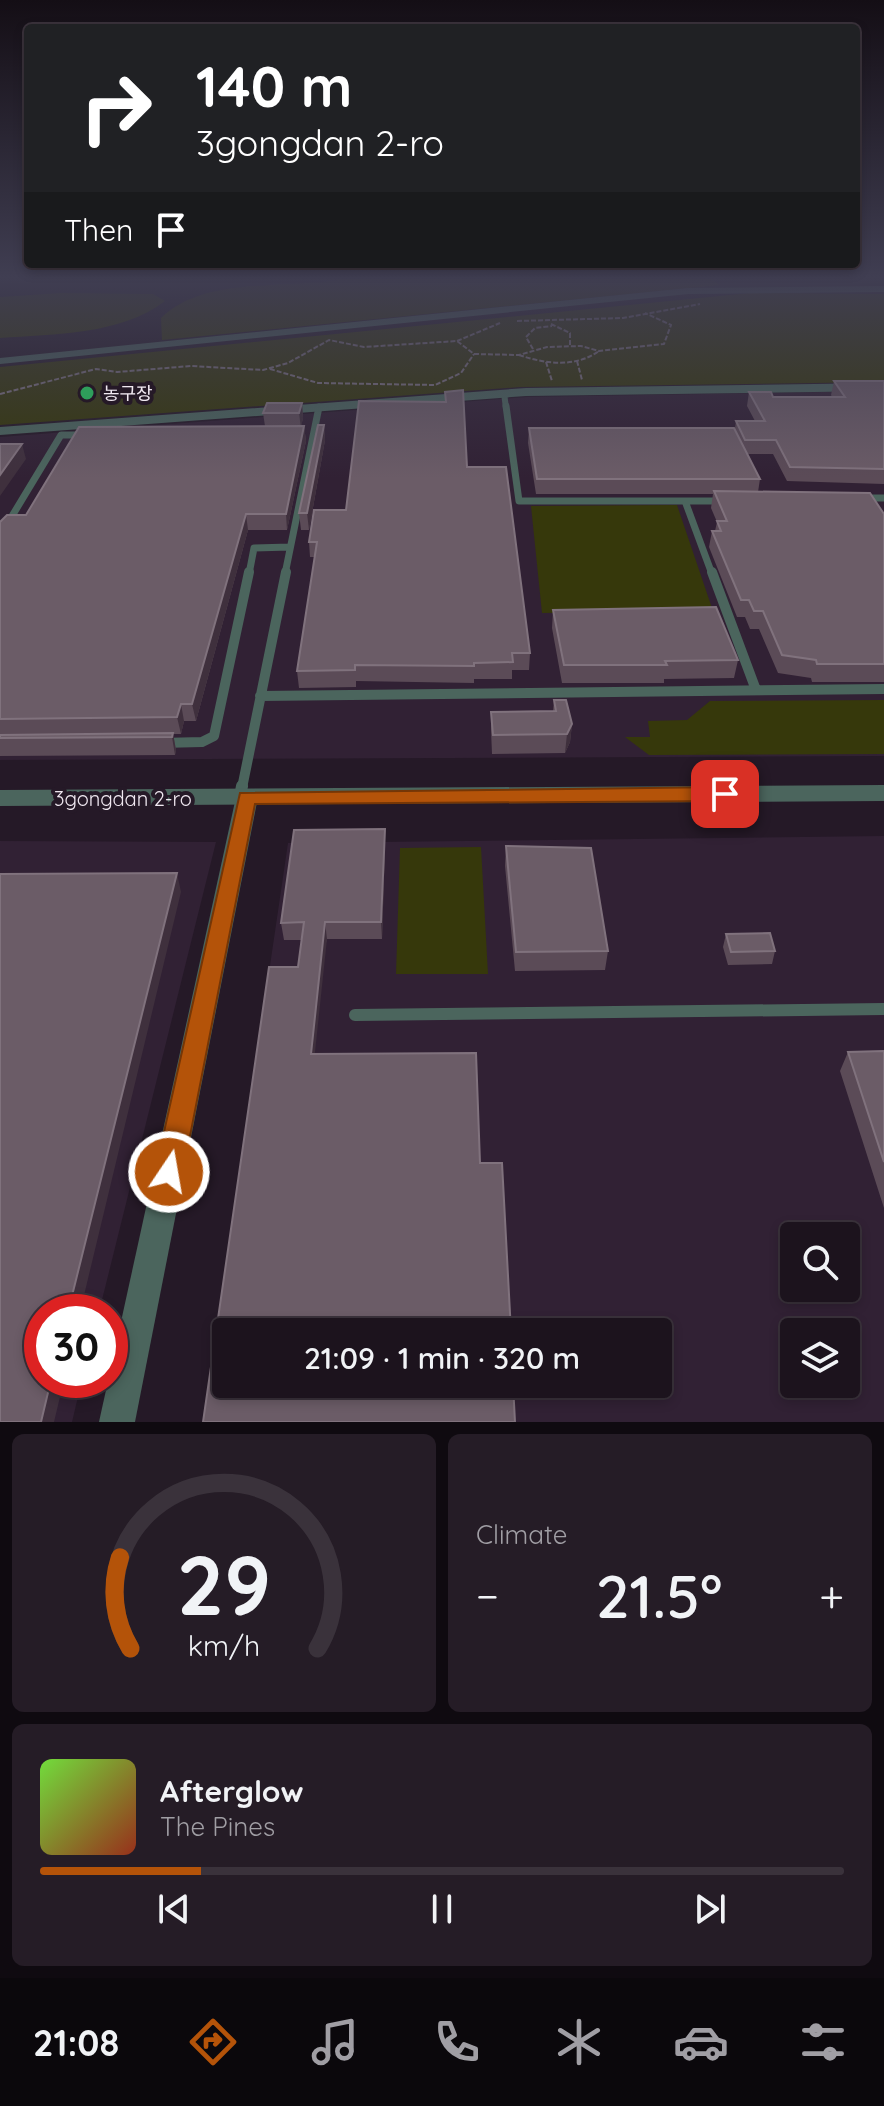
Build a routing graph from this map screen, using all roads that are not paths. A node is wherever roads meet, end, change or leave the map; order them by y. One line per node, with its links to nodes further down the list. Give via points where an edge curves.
1 (154, 345): 2 (lane)
2 (0, 361)
3 (884, 387): 4 (street)
4 (504, 393): 5 (street); 11 (lane, via 519,501)
5 (319, 407): 6 (street); 8 (lane)
6 (0, 431)
7 (297, 434): 8 (lane)
8 (313, 434): 17 (lane)
9 (93, 435): 16 (lane, via 61,435)
10 (884, 498): 14 (lane)
11 (685, 501): 12 (lane); 19 (lane)
12 (731, 501)
13 (853, 501): 14 (lane)
14 (868, 501): 15 (lane)
15 (876, 513)
16 (0, 536)
17 (290, 547): 20 (lane); 21 (lane, via 254,548 214,736 202,742)
18 (884, 689): 19 (lane)
19 (756, 690): 20 (lane)
20 (260, 696): 23 (lane)
21 (155, 743)
22 (884, 793): 23 (street, 3gongdan 2-ro)
23 (244, 797): 24 (street, 3gongdan 2-ro); 27 (street)
24 (0, 798)
25 (884, 1009): 26 (lane)
26 (355, 1015)
27 (117, 1422)

